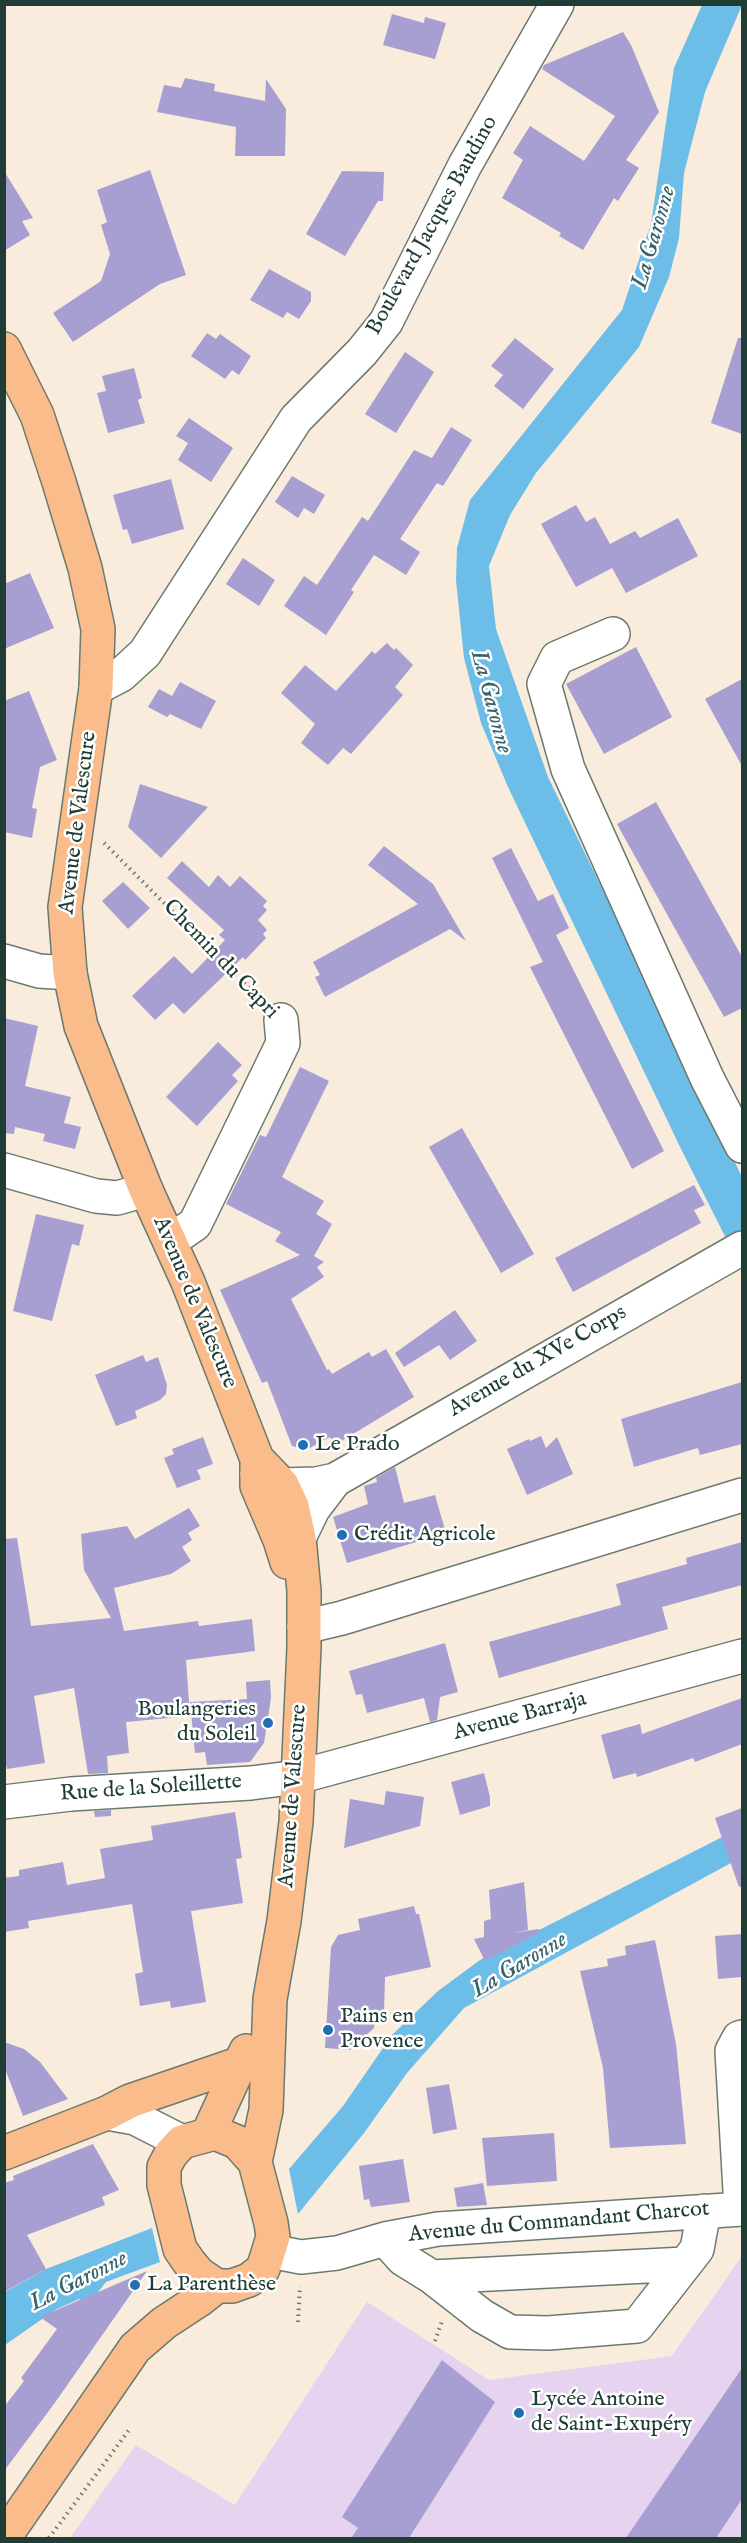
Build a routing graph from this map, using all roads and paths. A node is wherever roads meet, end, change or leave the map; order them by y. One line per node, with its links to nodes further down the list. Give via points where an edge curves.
1 (557, 4): 4 (street, Boulevard Jacques Baudino, via 465,165 386,322 296,419 145,653 121,675)
2 (4, 349): 4 (main road, Avenue de Valescure, via 37,415 85,568 98,629)
3 (614, 634): 9 (street, via 557,658 544,684 568,769 707,1078)
4 (96, 688): 5 (main road, Avenue de Valescure)
5 (75, 831): 7 (main road, Avenue de Valescure, via 65,907); 8 (path, Chemin du Capri, via 106,844)
6 (4, 961): 7 (street, via 39,971)
7 (70, 973): 11 (main road, Avenue de Valescure, via 81,1026)
8 (281, 1020): 12 (street, Chemin du Capri, via 284,1043 195,1224)
9 (742, 1146)
10 (4, 1170): 11 (street, via 96,1196 117,1198)
11 (146, 1190): 12 (main road, Avenue de Valescure)
12 (170, 1241): 14 (main road, Avenue de Valescure)
13 (737, 1251): 15 (street, Avenue du XVe Corps)
14 (266, 1472): 15 (street, Avenue du XVe Corps, via 316,1484); 17 (main road, Avenue de Valescure, via 292,1506); 18 (main road, Avenue de Valescure, via 257,1486 289,1568)
15 (335, 1480): 17 (street, Avenue du XVe Corps, via 313,1509)
16 (742, 1495): 19 (street)
17 (299, 1538): 18 (main road, Avenue de Valescure)
18 (304, 1591): 19 (main road, Avenue de Valescure)
19 (304, 1627): 21 (main road, Avenue de Valescure)
20 (742, 1656): 21 (street, Avenue Barraja)
21 (298, 1776): 22 (street, Rue de la Soleillette); 23 (main road, Avenue de Valescure, via 289,1881)
22 (4, 1802)
23 (270, 1999): 25 (main road, Avenue de Valescure); 29 (main road, Avenue de Valescure, via 266,2110)
24 (742, 2037): 30 (street, via 732,2051)
25 (241, 2062): 26 (main road, via 130,2101); 27 (main road, Avenue de Valescure)
26 (106, 2114): 27 (street, via 135,2118); 28 (main road)
27 (195, 2138): 29 (main road, via 228,2136); 36 (main road, via 171,2154 164,2167 164,2185 180,2248 199,2274)
28 (4, 2153)
29 (255, 2162): 33 (main road, via 271,2223)
30 (742, 2209): 31 (street, Avenue du Commandant Charcot)
31 (704, 2211): 32 (street, Avenue du Commandant Charcot, via 438,2229); 35 (street, via 697,2249)
32 (385, 2239): 33 (street, Avenue du Commandant Charcot, via 337,2253 301,2257); 34 (street, via 403,2259)
33 (270, 2251): 36 (main road, via 263,2269 249,2280)
34 (442, 2285): 35 (street); 35 (street, via 510,2332 548,2333 637,2326)
35 (669, 2285)
36 (217, 2286): 38 (main road, via 135,2348)
37 (129, 2430): 39 (path)
38 (6, 2532)
39 (49, 2538)

